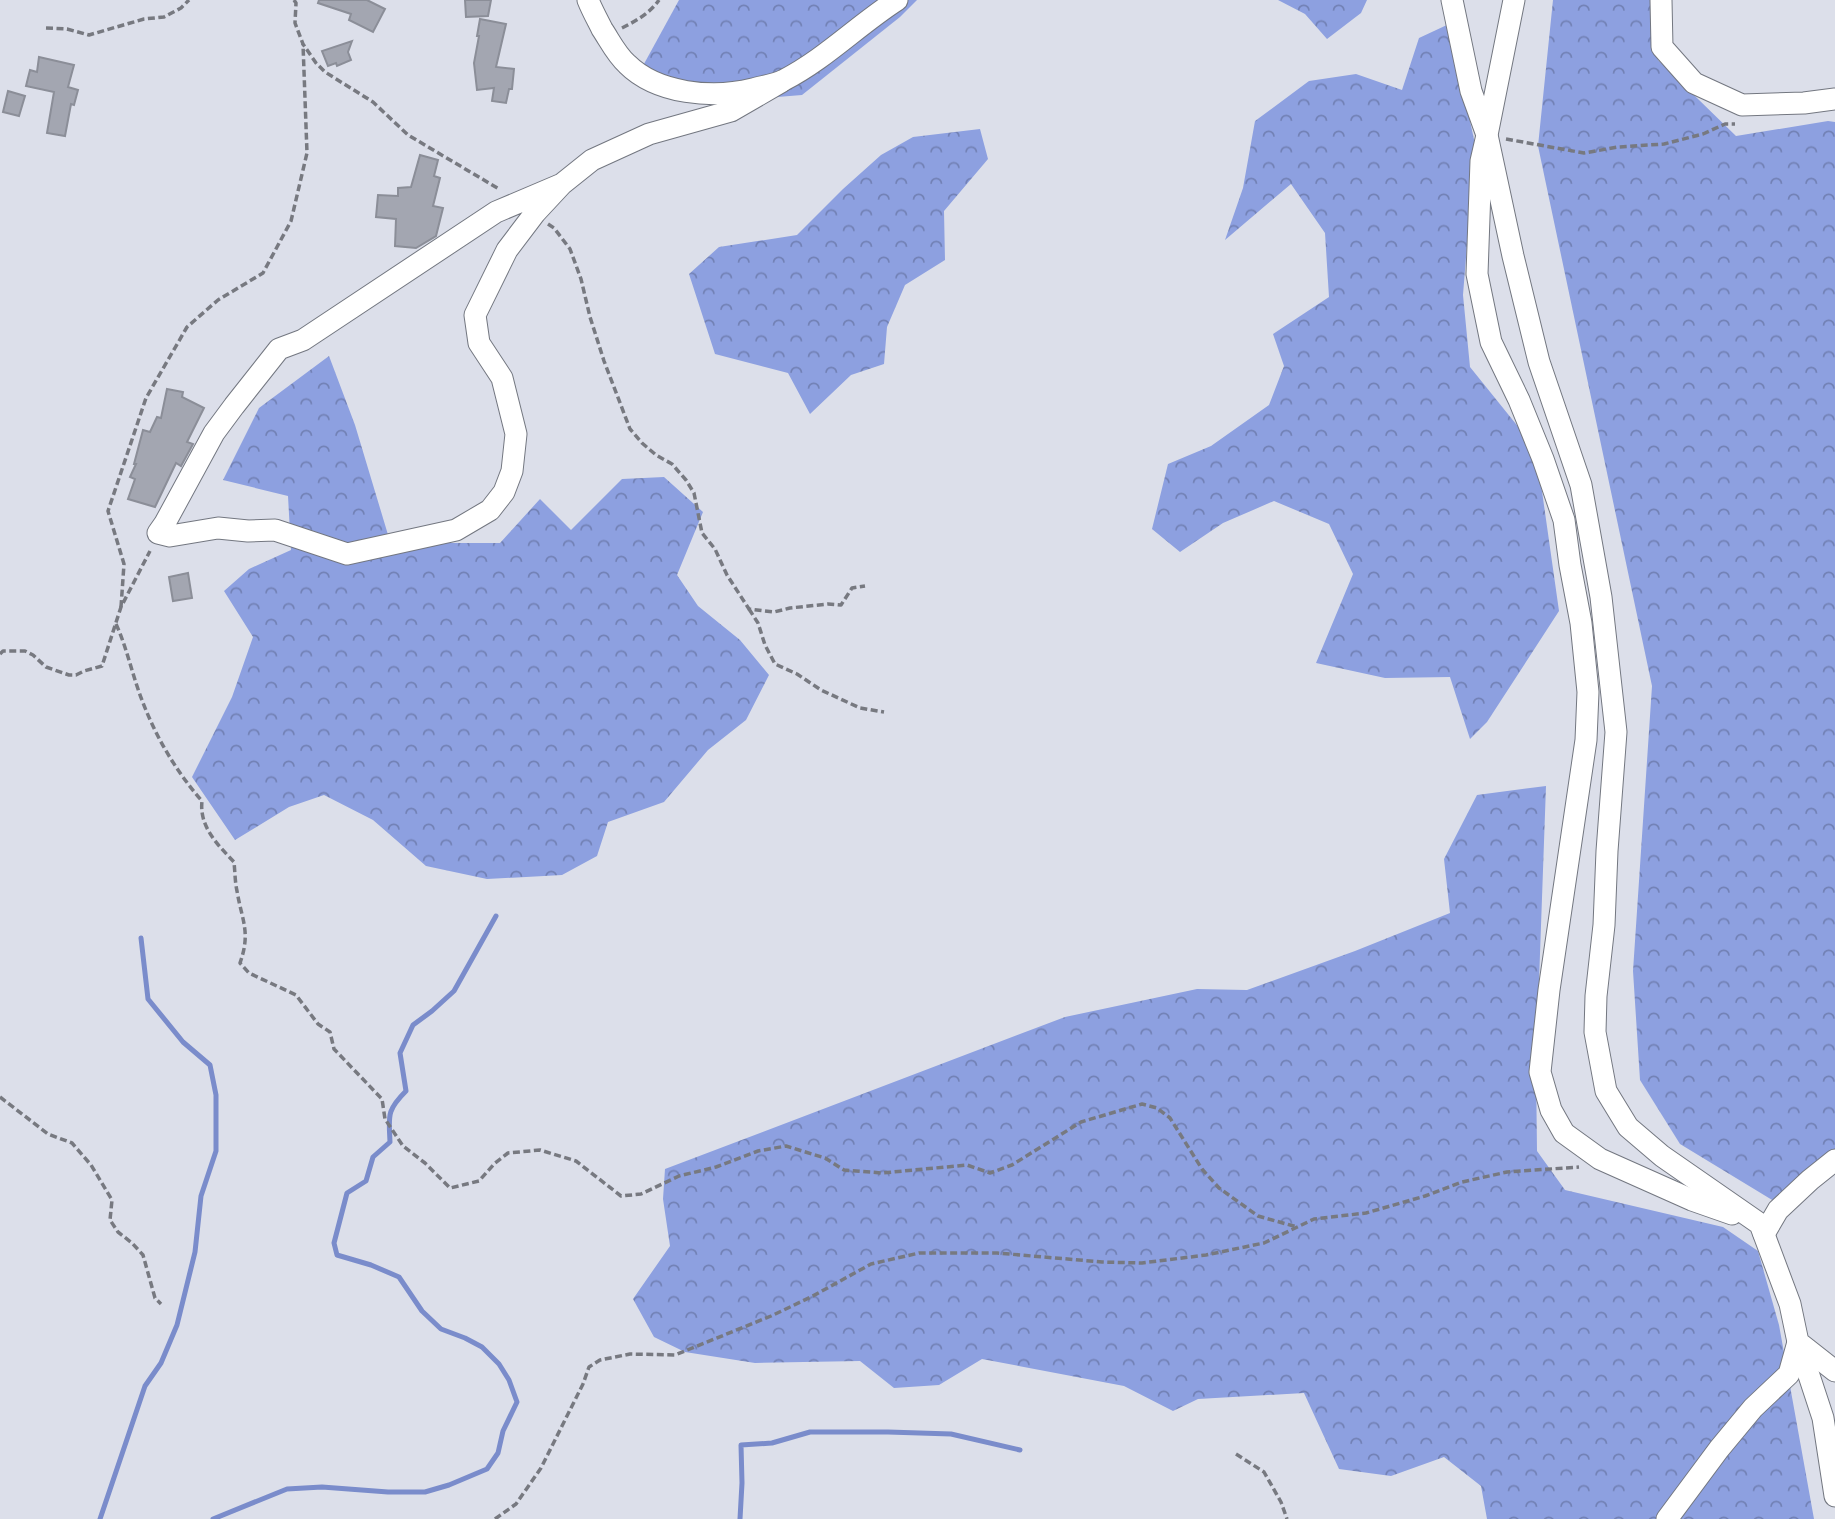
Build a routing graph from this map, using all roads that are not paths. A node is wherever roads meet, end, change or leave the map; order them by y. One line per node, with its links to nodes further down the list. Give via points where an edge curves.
1 (588, 0): 6 (street, via 615,50 648,79 684,92 733,94)
2 (897, 0): 6 (street)
3 (1452, 0): 8 (street, via 1471,91)
4 (1514, 0): 8 (street)
5 (1661, 0): 7 (street, via 1662,47 1694,83 1742,105)
6 (781, 82): 9 (street, via 731,111 649,134 592,160)
7 (1835, 99)
8 (1487, 135): 11 (street, via 1539,362 1581,485 1601,597 1616,732 1596,996 1595,1032 1606,1091 1628,1127); 11 (street, via 1481,161 1476,274 1491,342 1519,400 1564,520 1588,692 1586,740 1540,1072 1551,1110 1564,1133 1600,1159)
9 (528, 207): 9 (street, via 496,212 303,340 279,349 214,433 158,533 275,530 347,554 456,530 490,510 512,471 516,434 502,378 479,343 475,315)
10 (1835, 1160): 11 (street)
11 (1762, 1229): 12 (street, via 1790,1304)
12 (1798, 1342): 13 (street); 14 (street, via 1823,1418); 15 (street, via 1789,1374 1753,1408)
13 (1835, 1371)
14 (1835, 1496)
15 (1667, 1519)

